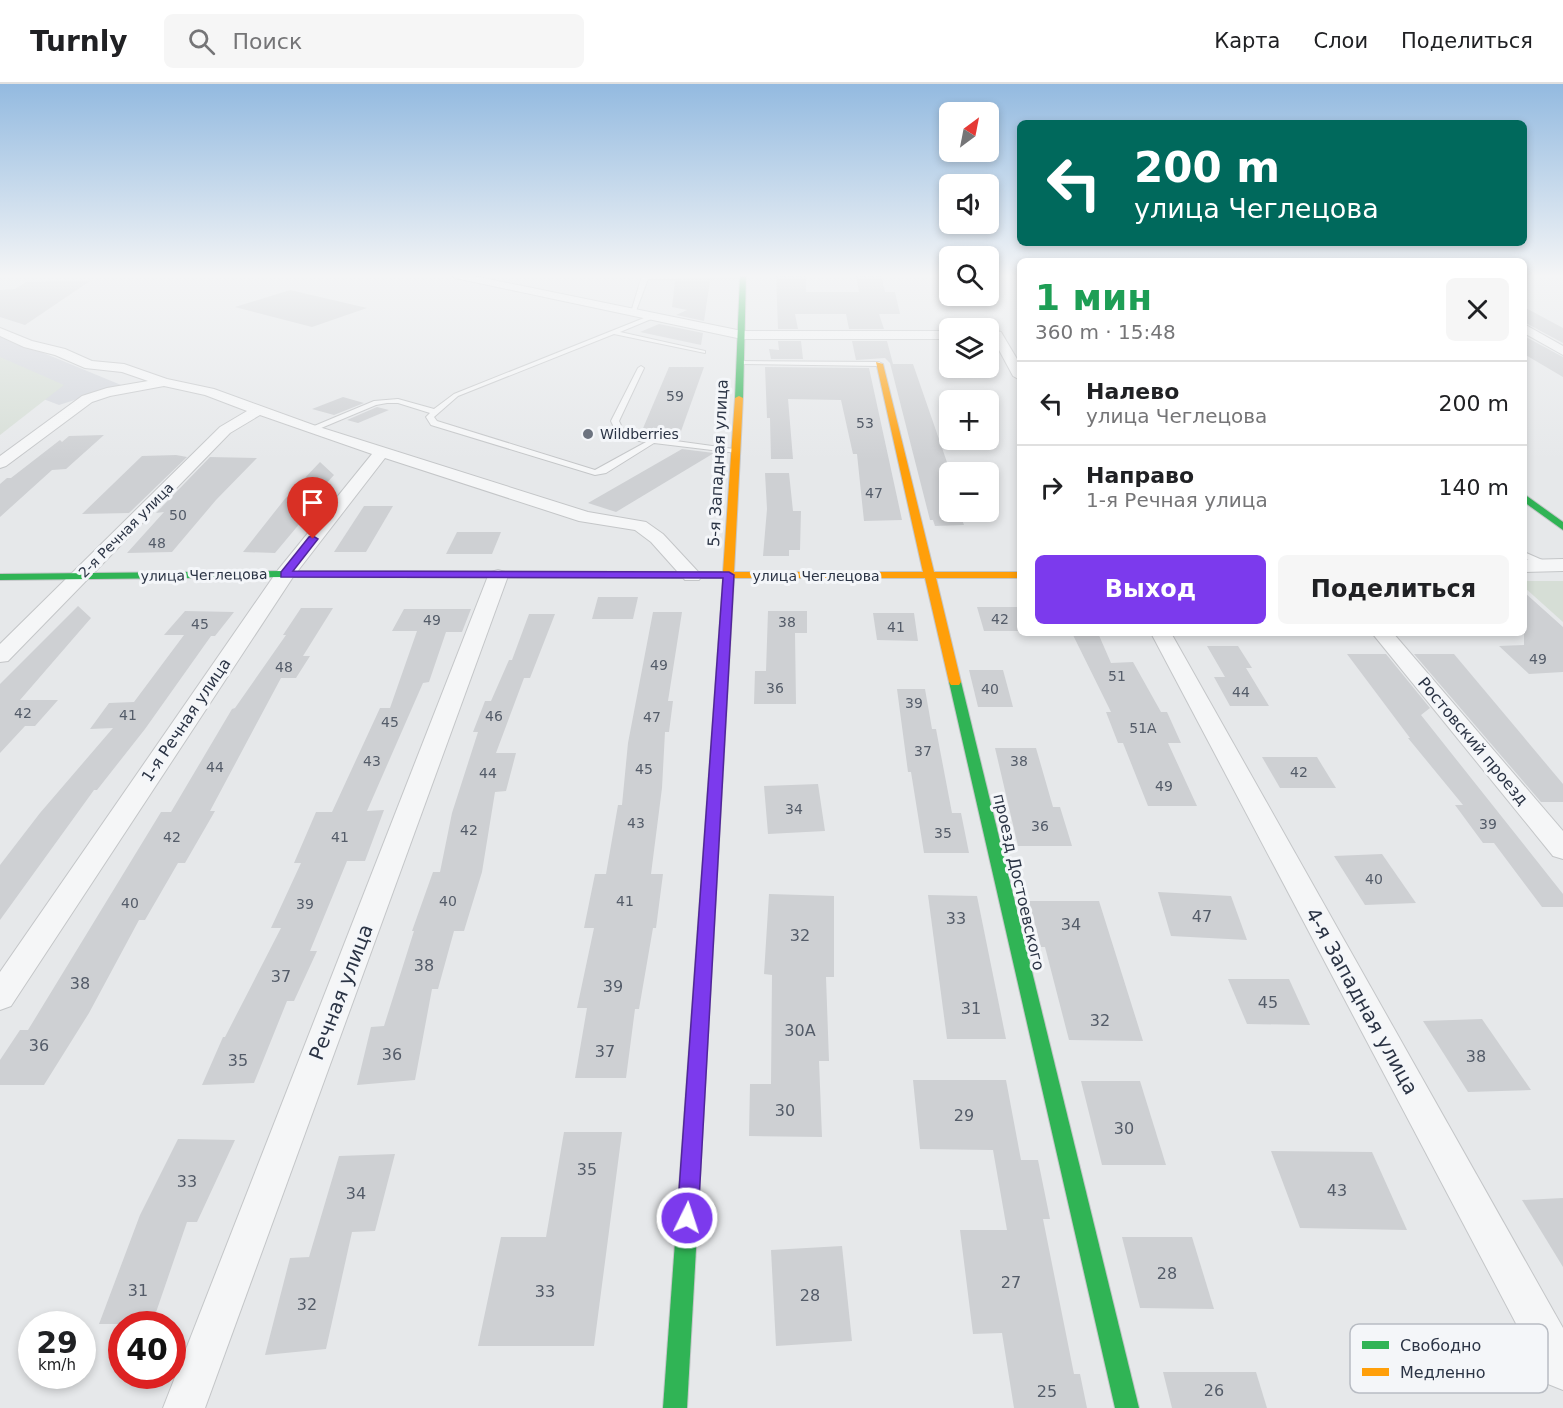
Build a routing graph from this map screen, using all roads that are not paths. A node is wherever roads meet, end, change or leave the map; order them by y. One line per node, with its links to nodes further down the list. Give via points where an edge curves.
1 (11, 337): 15 (street, via 90,365 124,368)
2 (599, 337): 17 (lane, via 456,395)
3 (633, 337): 10 (lane)
4 (742, 337): 11 (street, 5-я Западная улица)
5 (999, 337): 14 (street)
6 (1527, 338): 7 (street)
7 (1542, 338): 8 (street); 9 (street)
8 (1563, 338)
9 (1563, 351)
10 (704, 352)
11 (740, 362): 12 (lane); 21 (street, 5-я Западная улица)
12 (879, 364): 35 (street, проезд Достоевского)
13 (641, 368): 19 (lane, via 615,421 622,436)
14 (1017, 370)
15 (163, 382): 16 (street, via 209,392); 22 (street, via 87,399)
16 (258, 410): 18 (street); 31 (street, 2-я Речная улица, via 225,430)
17 (435, 412): 18 (lane, via 387,401); 19 (lane, via 430,417 434,423 595,472)
18 (311, 429): 20 (street)
19 (653, 441): 21 (lane)
20 (382, 451): 28 (street, 1-я Речная улица); 33 (street, via 585,517 640,526 657,538)
21 (734, 451): 29 (street, 5-я Западная улица)
22 (0, 463)
23 (1527, 499): 24 (street)
24 (1563, 527)
25 (1527, 556): 26 (lane)
26 (1555, 565): 27 (street)
27 (1527, 566)
28 (285, 574): 31 (street, улица Чеглецова); 32 (street, улица Чеглецова); 40 (street, 1-я Речная улица)
29 (729, 575): 33 (street, улица Чеглецова); 35 (street, улица Чеглецова); 45 (street, 5-я Западная улица)
30 (1017, 575): 35 (street, улица Чеглецова)
31 (81, 576): 34 (street, улица Чеглецова); 38 (street, 2-я Речная улица)
32 (498, 576): 33 (street, улица Чеглецова); 44 (street, Речная улица)
33 (692, 576)
34 (0, 577)
35 (929, 577): 46 (street, проезд Достоевского)
36 (1163, 636): 41 (street, 4-я Западная улица)
37 (1385, 636): 39 (street, Ростовский проезд)
38 (0, 656)
39 (1563, 849)
40 (0, 997)
41 (1538, 1324)
42 (1548, 1342): 43 (street, 4-я Западная улица)
43 (1563, 1369)
44 (184, 1408)
45 (675, 1408)
46 (1127, 1408)

